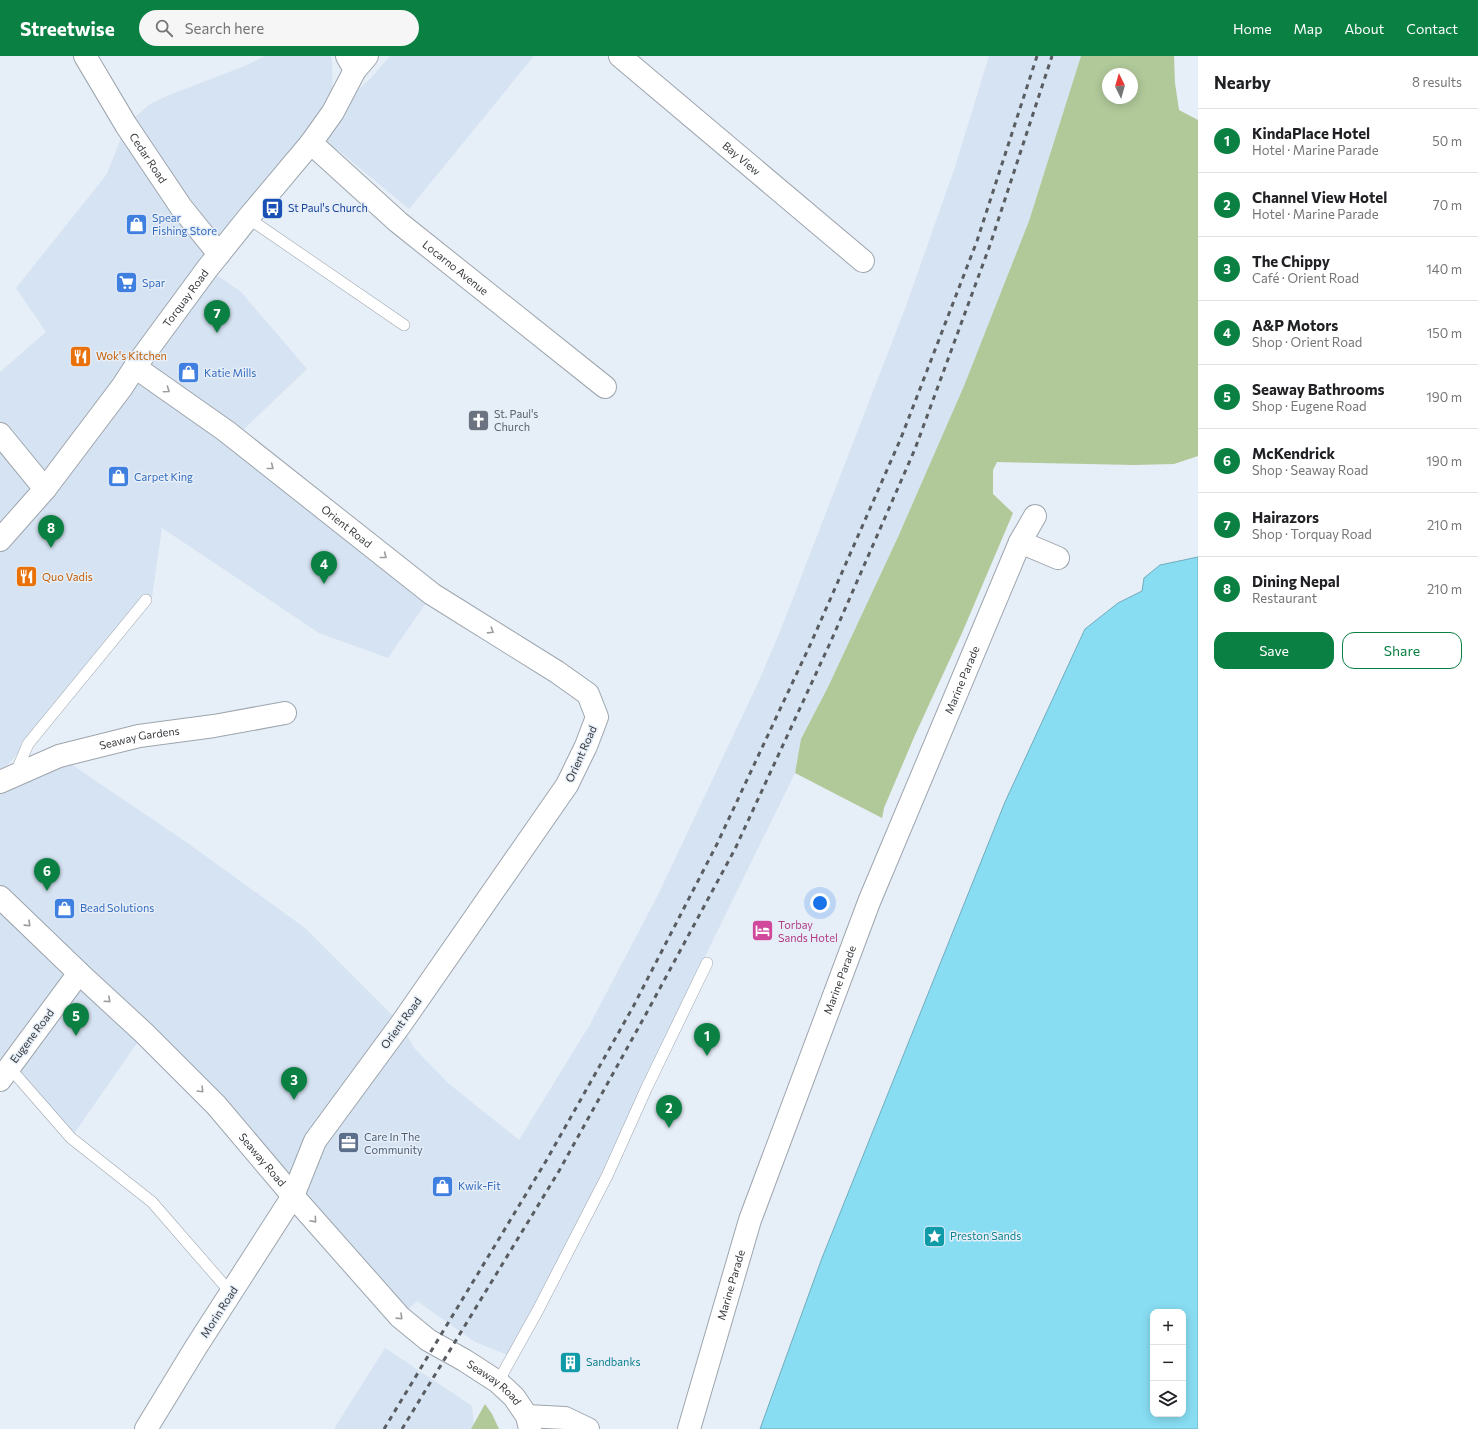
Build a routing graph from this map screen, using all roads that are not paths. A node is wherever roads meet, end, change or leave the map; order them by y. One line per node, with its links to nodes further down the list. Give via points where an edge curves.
1 (85, 56): 6 (street, Cedar Road, via 126,125 181,207)
2 (620, 56): 7 (street, Bay View)
3 (357, 61): 4 (street, Torquay Road, via 333,112)
4 (311, 143): 5 (street, Torquay Road); 10 (street, Locarno Avenue, via 398,222)
5 (248, 218): 6 (street, Torquay Road); 8 (lane)
6 (219, 254): 9 (street, Torquay Road)
7 (863, 262)
8 (404, 325)
9 (135, 367): 12 (street, Torquay Road); 24 (street, Orient Road, one-way to 24, via 226,432 432,594 588,694 597,717 567,786 401,1024 315,1141)
10 (605, 387)
11 (0, 434): 12 (street)
12 (45, 489): 14 (street, Torquay Road)
13 (1035, 516): 15 (street, Marine Parade)
14 (0, 540)
15 (1020, 542): 16 (street); 30 (street, Marine Parade, via 869,902 750,1220)
16 (1058, 558)
17 (146, 600): 19 (lane, via 28,744)
18 (285, 713): 19 (street, Seaway Gardens, via 139,736 59,756)
19 (7, 778)
20 (0, 898): 22 (street, Seaway Road, one-way to 22)
21 (707, 963): 26 (lane, via 607,1176)
22 (79, 974): 23 (street, Eugene Road); 24 (street, Seaway Road, one-way to 24, via 144,1032 216,1105)
23 (4, 1073): 25 (lane, via 71,1138 152,1202)
24 (293, 1196): 25 (street, Morin Road); 26 (street, Seaway Road, one-way to 26, via 400,1317 428,1340)
25 (231, 1293): 28 (street, Morin Road)
26 (498, 1382): 27 (street, Seaway Road, via 514,1397)
27 (529, 1422): 29 (street, via 565,1418)
28 (146, 1429)
29 (588, 1429)
30 (689, 1429)

